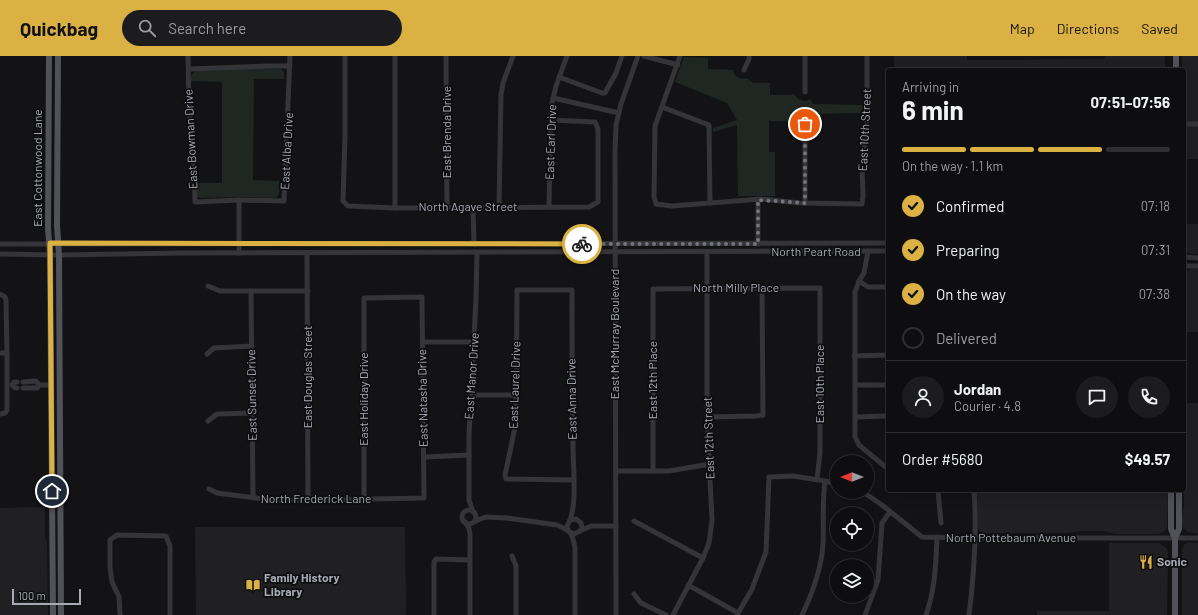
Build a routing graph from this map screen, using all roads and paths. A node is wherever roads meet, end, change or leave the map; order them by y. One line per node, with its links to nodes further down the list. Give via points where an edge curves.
1 (49, 56): 41 (main road, East Cottonwood Lane)
2 (58, 56): 42 (main road, East Cottonwood Lane)
3 (188, 56): 21 (street, East Bowman Drive)
4 (290, 56): 19 (street, East Alba Drive)
5 (345, 56): 40 (street, North Agave Street, via 344,201 348,206)
6 (395, 56): 40 (street)
7 (446, 56): 36 (street, East Brenda Drive)
8 (513, 56): 38 (street, via 501,95)
9 (567, 56): 23 (street, East Earl Drive)
10 (622, 56): 23 (street, via 605,93)
11 (638, 56): 27 (street, East McMurray Boulevard)
12 (644, 56): 18 (street)
13 (680, 56): 18 (street)
14 (749, 56): 22 (street)
15 (805, 56): 24 (street)
16 (867, 56): 35 (street, East 10th Street, via 867,121 862,168 862,204)
17 (1176, 56): 20 (main road)
18 (678, 65): 26 (street)
19 (290, 66): 21 (street); 32 (street, East Alba Drive, via 284,201)
20 (1176, 68)
21 (188, 69): 32 (street, East Bowman Drive, via 195,202)
22 (744, 70)
23 (559, 77): 25 (street, East Earl Drive)
24 (805, 92)
25 (553, 98): 27 (street); 28 (street, East Earl Drive)
26 (662, 107): 34 (street, via 709,126); 34 (street, via 655,126 656,204 672,206)
27 (619, 113): 47 (street, East McMurray Boulevard, via 615,150)
28 (550, 120): 39 (street, East Earl Drive); 39 (street, North Agave Street, via 595,122 598,129 598,202 589,207)
29 (805, 124): 35 (street)
30 (1186, 124): 31 (street)
31 (1198, 124)
32 (239, 200): 45 (street)
33 (758, 200): 34 (street); 35 (street); 48 (street)
34 (710, 203)
35 (805, 203)
36 (447, 207): 37 (street, North Agave Street); 40 (street, North Agave Street)
37 (473, 207): 38 (street, North Agave Street); 46 (street)
38 (499, 207): 39 (street, North Agave Street)
39 (549, 207)
40 (396, 208)
41 (50, 243): 42 (street, North Peart Road); 44 (street, North Peart Road); 57 (main road, East Cottonwood Lane)
42 (59, 243): 45 (street, North Peart Road); 58 (main road, East Cottonwood Lane)
43 (886, 243): 48 (street, North Peart Road)
44 (0, 244)
45 (239, 244): 46 (street, North Peart Road); 53 (street)
46 (474, 244): 47 (street, North Peart Road)
47 (615, 244): 48 (street, North Peart Road); 51 (street, East McMurray Boulevard)
48 (758, 244)
49 (868, 251): 50 (street, North Peart Road); 52 (street, North Peart Road); 63 (street, via 864,273)
50 (886, 251)
51 (615, 252): 52 (street, North Peart Road); 55 (street, North Peart Road); 99 (street, East McMurray Boulevard)
52 (707, 252): 69 (street, East 12th Street)
53 (240, 253): 54 (street, North Peart Road); 58 (street, North Peart Road)
54 (307, 253): 55 (street, North Peart Road); 72 (street, East Douglas Street)
55 (477, 253): 76 (street, East Manor Drive)
56 (0, 254): 57 (street, North Peart Road)
57 (50, 255): 58 (street, North Peart Road); 84 (main road, East Cottonwood Lane)
58 (59, 255): 145 (main road, East Cottonwood Lane)
59 (1186, 257): 60 (street)
60 (1198, 258)
61 (1186, 266): 62 (street)
62 (1198, 266)
63 (859, 282): 65 (street, via 868,287); 82 (street, via 855,292)
64 (208, 286): 71 (street, via 220,291)
65 (886, 286)
66 (762, 288): 67 (street, North Milly Place); 69 (street, North Milly Place); 92 (street, via 763,415)
67 (820, 288): 102 (street, East 10th Place, via 820,452)
68 (653, 289): 69 (street, North Milly Place); 100 (street, East 12th Place)
69 (707, 289): 92 (street, East 12th Street)
70 (572, 290): 88 (street, East Laurel Drive, via 517,290); 101 (street, East Anna Drive)
71 (251, 291): 72 (street); 77 (street, East Sunset Drive)
72 (308, 291): 113 (street, East Douglas Street)
73 (0, 294): 79 (street, via 6,300)
74 (422, 297): 75 (street, East Natasha Drive); 114 (street, East Holiday Drive, via 364,298)
75 (423, 342): 76 (street); 96 (street, East Natasha Drive)
76 (474, 342): 87 (street, East Manor Drive)
77 (252, 346): 80 (street, via 214,348); 89 (street, East Sunset Drive)
78 (0, 353): 79 (street)
79 (7, 353): 90 (street, via 13,385 7,410)
80 (207, 354)
81 (886, 354): 82 (street)
82 (854, 356): 85 (street)
83 (39, 385): 83 (street, via 36,382 25,382 24,388 37,388); 84 (street)
84 (51, 385): 144 (main road, East Cottonwood Lane)
85 (855, 385): 86 (street); 93 (street)
86 (886, 385)
87 (470, 395): 88 (street); 95 (street, East Manor Drive)
88 (516, 395): 101 (street, East Laurel Drive, via 516,423 504,475 506,480)
89 (253, 413): 94 (street, via 218,414); 110 (street, East Sunset Drive)
90 (0, 414)
91 (886, 416): 93 (street)
92 (707, 417): 97 (street, East 12th Street)
93 (855, 417): 98 (street, via 855,437 859,445)
94 (208, 421)
95 (469, 455): 96 (street); 115 (street, East Manor Drive)
96 (424, 456): 111 (street, East Natasha Drive)
97 (710, 464): 100 (street); 139 (street, East 12th Street, via 712,520 709,543)
98 (886, 467)
99 (616, 471): 100 (street); 129 (street, East McMurray Boulevard)
100 (653, 471)
101 (573, 480): 116 (street, East Anna Drive)
102 (816, 480): 103 (street); 143 (street, via 792,476 769,477 766,552 752,589)
103 (825, 481): 104 (street); 155 (street, via 823,545 818,572)
104 (830, 482)
105 (209, 489): 110 (street, North Frederick Lane, via 217,493)
106 (938, 492): 126 (street)
107 (974, 492): 134 (street)
108 (1171, 492): 135 (main road, via 1171,529)
109 (1179, 492): 135 (main road, via 1179,529)
110 (253, 498): 113 (street, North Frederick Lane)
111 (424, 498): 114 (street, North Frederick Lane)
112 (872, 499): 118 (street, North Pottebaum Avenue)
113 (308, 500): 114 (street, North Frederick Lane)
114 (364, 500)
115 (469, 500): 117 (street, East Manor Drive); 119 (street, East Manor Drive)
116 (573, 508): 121 (street, East Anna Drive); 122 (street, East Anna Drive)
117 (473, 512): 119 (street); 120 (street); 125 (street, via 476,518)
118 (890, 512): 133 (street, North Pottebaum Avenue, via 922,537); 156 (street, via 882,523 878,580)
119 (464, 513): 124 (street)
120 (486, 517): 125 (street); 127 (street)
121 (579, 520): 122 (street); 128 (street); 131 (street, via 582,525)
122 (569, 521): 127 (street); 130 (street)
123 (634, 521): 139 (street)
124 (465, 522): 125 (street); 132 (street)
125 (474, 522): 132 (street)
126 (941, 523)
127 (557, 525): 130 (street)
128 (591, 526): 129 (street); 131 (street)
129 (616, 526): 152 (street, East McMurray Boulevard)
130 (569, 531): 131 (street, via 574,534); 137 (street)
131 (579, 532): 137 (street)
132 (470, 535): 140 (street)
133 (937, 537): 134 (street, North Pottebaum Avenue); 157 (street, via 936,566 931,601)
134 (974, 538): 135 (street, North Pottebaum Avenue); 158 (street)
135 (1175, 538): 136 (street, North Pottebaum Avenue); 159 (main road)
136 (1198, 538)
137 (575, 548): 151 (street)
138 (512, 556): 150 (street, via 516,566)
139 (703, 558): 141 (street, East 12th Street)
140 (470, 560): 148 (street, via 436,559 434,562); 149 (street)
141 (688, 585): 143 (street); 154 (street, East 12th Street)
142 (634, 594): 153 (street, via 641,603)
143 (737, 614)
144 (53, 615)
145 (61, 615)
146 (120, 615): 147 (street, via 119,597 112,582 110,568 110,540 117,535 166,536 170,546)
147 (170, 615)
148 (434, 615)
149 (470, 615)
150 (516, 615)
151 (575, 615)
152 (616, 615)
153 (666, 615)
154 (673, 615)
155 (802, 615)
156 (865, 615)
157 (926, 615)
158 (969, 615)
159 (1175, 615)

